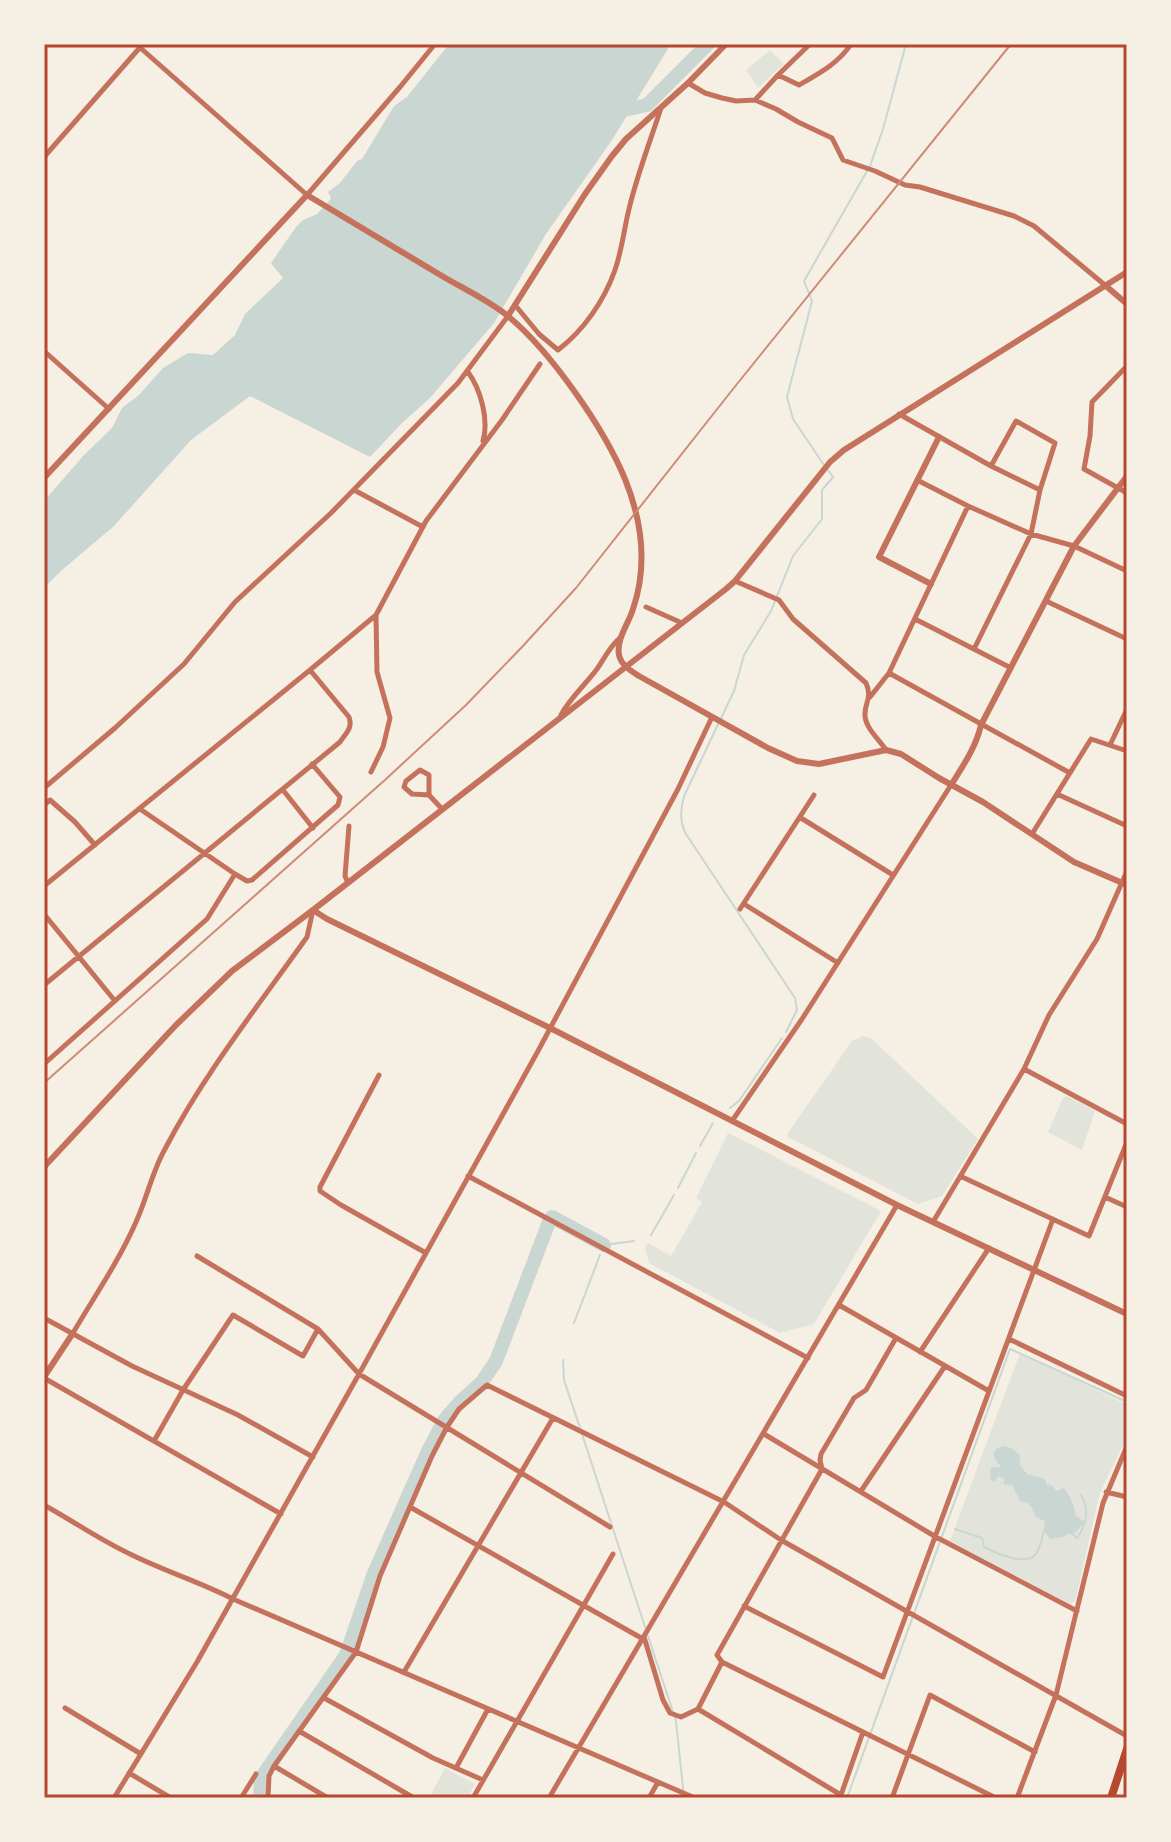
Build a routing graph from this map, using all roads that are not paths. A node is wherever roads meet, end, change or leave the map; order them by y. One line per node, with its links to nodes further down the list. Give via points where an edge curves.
1 (435, 44): 11 (street)
2 (726, 44): 7 (street)
3 (810, 44): 6 (street)
4 (851, 44): 6 (street, via 845,55 799,85)
5 (140, 45): 10 (street); 11 (street)
6 (778, 75): 8 (street)
7 (688, 83): 8 (street, via 722,98); 9 (street)
8 (755, 100): 13 (street, via 832,138 843,160 1034,226)
9 (661, 107): 15 (street, via 612,156); 15 (street, via 614,271 585,324 558,350)
10 (44, 157)
11 (307, 195): 16 (street); 21 (street)
12 (1127, 272): 13 (street)
13 (1106, 286): 14 (street); 22 (street)
14 (1127, 304)
15 (515, 305): 16 (street)
16 (506, 314): 20 (street); 45 (street, via 570,387 625,479 642,550 641,578)
17 (44, 351): 21 (street)
18 (540, 364): 24 (street)
19 (1127, 366): 29 (street, via 1092,402 1084,469)
20 (468, 372): 24 (street, via 476,383 484,419); 30 (street)
21 (109, 409): 27 (street)
22 (899, 414): 23 (street); 38 (street, via 830,463)
23 (939, 437): 25 (street); 28 (street)
24 (482, 446): 34 (street)
25 (991, 466): 31 (street); 31 (street, via 1016,421 1055,443)
26 (1127, 476): 29 (street)
27 (44, 478)
28 (917, 480): 33 (street); 39 (street, via 879,557)
29 (1118, 488): 32 (street); 36 (street)
30 (354, 490): 34 (street); 64 (street, via 235,602 153,695)
31 (1040, 490): 35 (street)
32 (1127, 493)
33 (968, 506): 35 (street); 39 (street)
34 (423, 527): 42 (street)
35 (1031, 534): 36 (street); 47 (street)
36 (1074, 546): 37 (street); 40 (street)
37 (1127, 571)
38 (735, 581): 44 (street); 52 (street, via 779,600 793,619 866,683)
39 (931, 584): 43 (street)
40 (1046, 601): 46 (street); 49 (street)
41 (646, 607): 44 (street)
42 (376, 615): 50 (street); 61 (street, via 377,672 390,718)
43 (915, 619): 47 (street); 51 (street)
44 (683, 624): 48 (street)
45 (622, 635): 48 (street, via 619,654); 55 (street)
46 (1127, 639)
47 (974, 649): 49 (street)
48 (626, 667): 54 (street); 55 (street)
49 (1011, 668): 56 (street)
50 (310, 670): 60 (street, via 351,723 340,742); 70 (street)
51 (889, 673): 52 (street); 56 (street)
52 (870, 697): 58 (street, via 866,721)
53 (1127, 709): 57 (street)
54 (714, 718): 58 (street, via 797,761 819,764); 91 (street)
55 (558, 720): 71 (street)
56 (981, 725): 62 (street); 63 (street)
57 (1110, 745): 59 (street); 62 (street, via 1091,739)
58 (886, 750): 63 (street)
59 (1127, 751)
60 (312, 764): 65 (street); 75 (street, via 340,797)
61 (371, 772)
62 (1070, 773): 66 (street)
63 (951, 785): 76 (street); 81 (street)
64 (44, 788)
65 (283, 790): 75 (street); 78 (street)
66 (1057, 794): 74 (street); 76 (street)
67 (429, 795): 67 (street, via 410,794 404,784 423,770 429,776); 71 (street)
68 (814, 795): 72 (street)
69 (44, 805): 77 (street, via 50,800)
70 (140, 809): 77 (street); 78 (street)
71 (442, 809): 82 (street)
72 (801, 818): 81 (street); 88 (street, via 742,906)
73 (349, 826): 82 (street)
74 (1127, 826)
75 (313, 828): 80 (street, via 252,880)
76 (1031, 835): 83 (street)
77 (95, 845): 84 (street)
78 (205, 853): 80 (street); 87 (street)
79 (1127, 871): 83 (street)
80 (235, 874): 90 (street, via 207,919)
81 (893, 875): 88 (street)
82 (348, 883): 85 (street)
83 (1124, 884): 93 (street)
84 (44, 886)
85 (313, 910): 91 (street); 98 (street, via 232,971); 114 (street, via 307,937 208,1077 164,1150 138,1219)
86 (44, 914): 87 (street)
87 (79, 957): 89 (street); 90 (street)
88 (838, 963): 95 (street)
89 (44, 985)
90 (115, 1001): 92 (street)
91 (550, 1028): 95 (street); 99 (street)
92 (44, 1064)
93 (1024, 1069): 96 (street); 100 (street)
94 (379, 1075): 107 (street, via 320,1191)
95 (732, 1121): 102 (street)
96 (1127, 1124)
97 (1127, 1142): 101 (street)
98 (44, 1167)
99 (468, 1176): 107 (street); 118 (street)
100 (960, 1176): 104 (street); 105 (street)
101 (1105, 1197): 103 (street); 104 (street, via 1089,1236)
102 (897, 1205): 105 (street); 110 (street)
103 (1127, 1207)
104 (1053, 1219): 109 (street)
105 (933, 1222): 106 (street)
106 (989, 1248): 109 (street); 117 (street)
107 (426, 1253): 120 (street)
108 (197, 1256): 113 (street)
109 (1034, 1269): 111 (street); 116 (street)
110 (839, 1305): 115 (street); 118 (street)
111 (1127, 1314)
112 (44, 1318): 114 (street)
113 (318, 1329): 120 (street); 122 (street, via 303,1356 233,1315)
114 (73, 1333): 121 (street); 122 (street)
115 (896, 1338): 117 (street); 131 (street, via 821,1454)
116 (1009, 1339): 123 (street); 124 (street)
117 (920, 1352): 119 (street)
118 (808, 1358): 127 (street)
119 (945, 1366): 123 (street); 133 (street)
120 (359, 1374): 126 (street); 130 (street)
121 (44, 1378): 128 (street)
122 (183, 1390): 128 (street); 130 (street)
123 (989, 1391): 141 (street)
124 (1127, 1396)
125 (553, 1418): 126 (street, via 487,1385); 132 (street); 136 (street)
126 (447, 1427): 132 (street); 138 (street)
127 (764, 1434): 131 (street); 136 (street)
128 (154, 1441): 139 (street)
129 (1127, 1446): 134 (street)
130 (313, 1457): 139 (street)
131 (822, 1469): 133 (street); 142 (street)
132 (521, 1473): 140 (street); 143 (street)
133 (861, 1491): 141 (street)
134 (1106, 1492): 135 (street); 148 (street)
135 (1127, 1497)
136 (724, 1502): 142 (street); 150 (street)
137 (44, 1505): 145 (street, via 118,1548)
138 (410, 1507): 143 (street); 151 (street, via 380,1576)
139 (281, 1514): 145 (street)
140 (610, 1527)
141 (936, 1537): 148 (street); 149 (street)
142 (781, 1540): 147 (street); 149 (street)
143 (478, 1546): 146 (street); 153 (street)
144 (613, 1554): 146 (street)
145 (233, 1599): 151 (street); 166 (street)
146 (583, 1606): 150 (street); 159 (street)
147 (744, 1606): 149 (street, via 883,1677); 152 (street, via 717,1655)
148 (1077, 1611): 154 (street)
149 (909, 1612): 154 (street)
150 (644, 1638): 158 (street, via 670,1713 681,1717); 163 (street)
151 (356, 1652): 153 (street); 155 (street)
152 (722, 1662): 158 (street); 161 (street)
153 (404, 1672): 157 (street)
154 (1056, 1695): 162 (street); 165 (street)
155 (324, 1698): 160 (street); 169 (street)
156 (65, 1708): 166 (street)
157 (488, 1709): 159 (street); 169 (street)
158 (698, 1709): 174 (street)
159 (516, 1721): 163 (street); 172 (street)
160 (299, 1731): 168 (street); 180 (street)
161 (863, 1732): 167 (street); 174 (street)
162 (1127, 1736)
163 (580, 1748): 173 (street); 182 (street)
164 (1127, 1749): 188 (main road)
165 (1035, 1752): 167 (street, via 930,1695); 187 (street)
166 (141, 1754): 170 (street)
167 (908, 1754): 185 (street); 186 (street)
168 (274, 1766): 178 (street); 179 (street)
169 (456, 1768): 172 (street)
170 (129, 1773): 175 (street); 176 (street)
171 (256, 1774): 177 (street)
172 (483, 1780): 181 (street)
173 (658, 1782): 183 (street); 184 (street)
174 (840, 1796)
175 (114, 1798)
176 (171, 1798)
177 (241, 1798)
178 (268, 1798)
179 (328, 1798)
180 (414, 1798)
181 (473, 1798)
182 (549, 1798)
183 (649, 1798)
184 (695, 1798)
185 (892, 1798)
186 (996, 1798)
187 (1017, 1798)
188 (1111, 1798)

